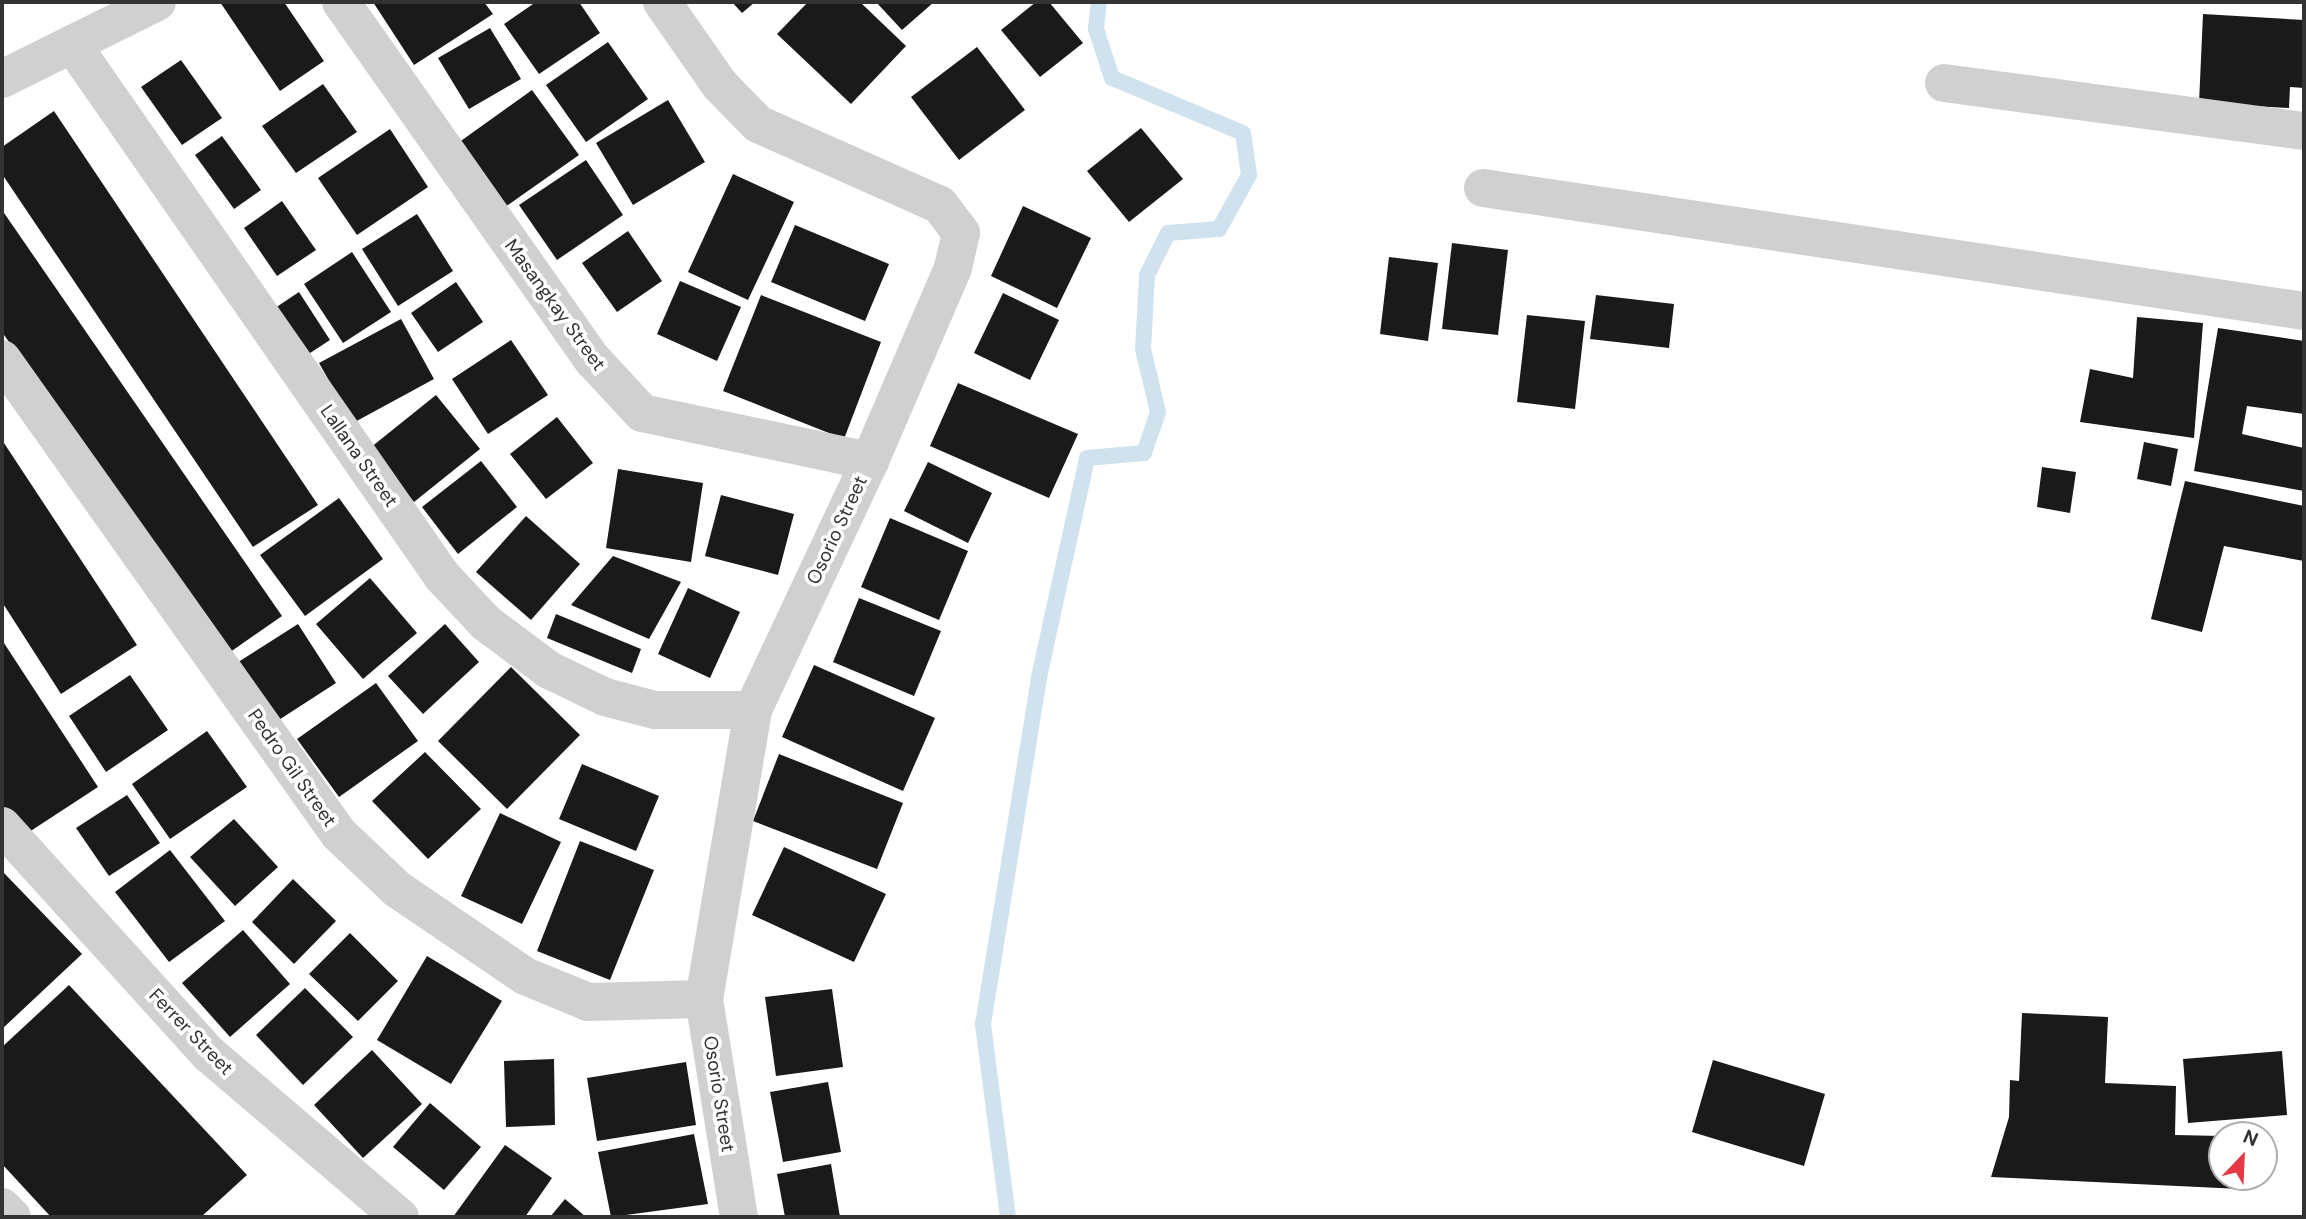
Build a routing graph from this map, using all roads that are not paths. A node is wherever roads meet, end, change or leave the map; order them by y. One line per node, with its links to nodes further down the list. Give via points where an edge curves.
1 (157, 2): 4 (street)
2 (341, 2): 11 (street, Masangkay Street, via 593,360 642,413)
3 (662, 2): 11 (street, Osorio Street, via 720,85 758,124 940,205 961,233 953,268)
4 (72, 44): 5 (street); 12 (street, Lallana Street, via 442,576 486,623 549,670 605,697 655,710)
5 (2, 79)
6 (1944, 83): 7 (street)
7 (2304, 131)
8 (1483, 188): 9 (street)
9 (2304, 311)
10 (2, 359): 14 (street, Pedro Gil Street, via 339,834 397,889 525,976 588,1002)
11 (870, 461): 12 (street, Osorio Street)
12 (754, 710): 14 (street, Osorio Street)
13 (7, 845): 16 (street, Ferrer Street, via 210,1055)
14 (704, 999): 18 (street, Osorio Street)
15 (2, 1207): 17 (street)
16 (393, 1216)
17 (12, 1217)
18 (739, 1217)

